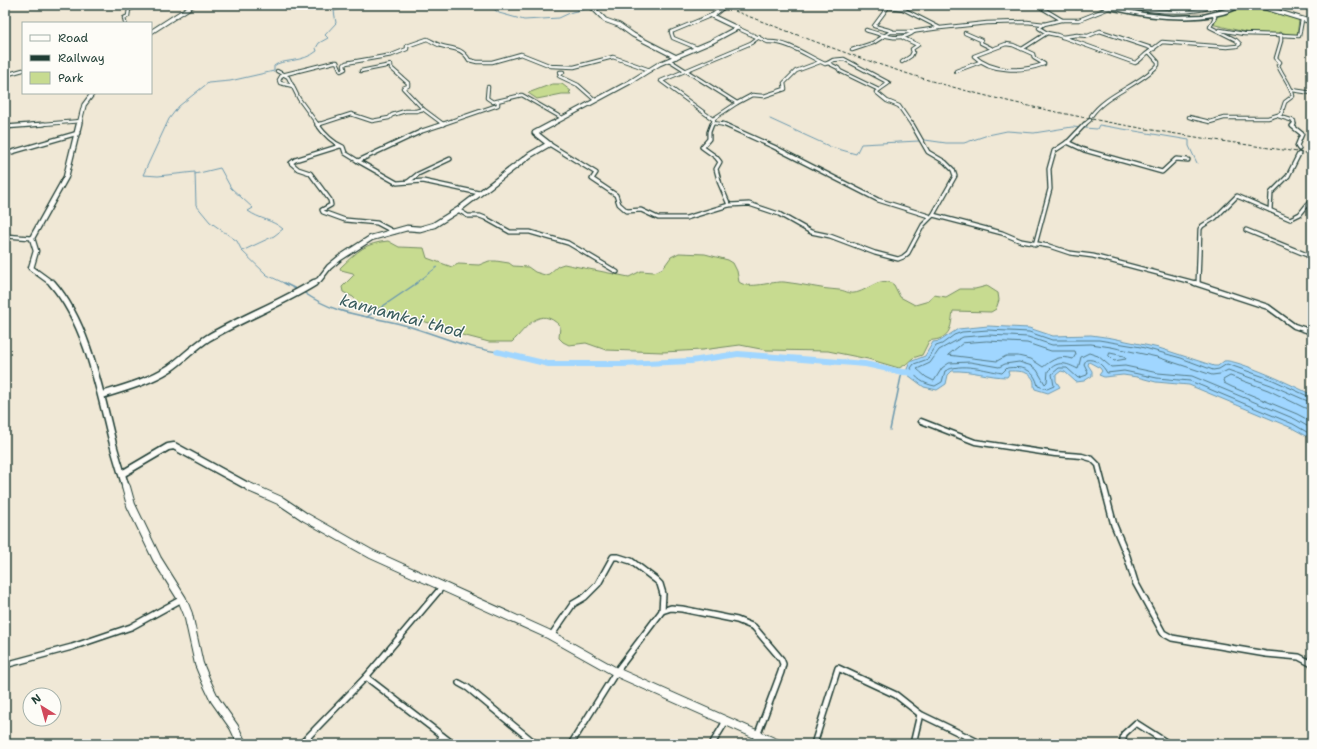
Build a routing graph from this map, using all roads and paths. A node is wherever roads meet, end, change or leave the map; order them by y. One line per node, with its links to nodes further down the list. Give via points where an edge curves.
1 (132, 5): 22 (street, via 133,8 129,9 128,16 124,18)
2 (193, 5): 28 (street)
3 (590, 5): 45 (street, via 605,20 619,25)
4 (729, 5): 19 (street, bridge)
5 (878, 5): 14 (street)
6 (910, 5): 17 (street)
7 (1037, 5): 21 (street)
8 (1099, 5): 15 (highway)
9 (1117, 5): 15 (street); 16 (street, via 1168,12)
10 (1200, 5): 16 (street)
11 (1220, 5): 16 (street)
12 (1241, 5): 18 (highway)
13 (1256, 5): 20 (street)
14 (888, 7): 17 (street); 31 (street, via 874,26)
15 (1111, 8): 18 (highway, via 1176,18); 21 (street, via 1084,19)
16 (1214, 8)
17 (903, 9): 26 (street)
18 (1213, 14): 30 (street, via 1215,17 1210,27)
19 (712, 15): 25 (street); 39 (street, via 671,32 673,38)
20 (1302, 20): 23 (street); 35 (street, via 1299,36)
21 (1063, 21): 24 (street)
22 (126, 22)
23 (1312, 22)
24 (1044, 24): 26 (street, via 987,23); 33 (street, via 1039,28)
25 (737, 28): 36 (street); 39 (street)
26 (940, 28): 29 (street)
27 (866, 30): 34 (street)
28 (152, 31)
29 (915, 31): 31 (street); 38 (street, via 914,34)
30 (1219, 31): 35 (street); 42 (street, via 1240,44 1227,46 1166,41)
31 (891, 32): 34 (street)
32 (965, 33): 40 (street)
33 (1047, 33): 37 (street); 41 (street)
34 (883, 35): 38 (street); 43 (street)
35 (1281, 35): 65 (street, via 1276,58 1280,62 1278,65 1281,74)
36 (758, 37): 47 (street, via 782,44); 53 (street, via 750,43)
37 (1061, 37): 42 (street, via 1093,36 1100,31); 44 (street, via 1135,63)
38 (903, 38): 48 (street, via 918,46 912,49 911,56)
39 (697, 48): 45 (street)
40 (991, 48): 41 (street, via 1006,44); 49 (street, via 974,56)
41 (1022, 49): 49 (street, via 1034,54 1034,58 1044,64 1005,69)
42 (1154, 49): 44 (street)
43 (852, 50)
44 (1149, 52): 72 (street, via 1158,62 1150,74 1116,94 1092,112)
45 (676, 57): 46 (street)
46 (669, 60): 52 (street); 53 (street)
47 (821, 62): 50 (street); 70 (street, via 796,71 784,83 785,89 780,92 764,96 752,95)
48 (902, 62)
49 (980, 62): 58 (street)
50 (828, 63): 64 (street); 64 (street, via 844,59 889,83)
51 (22, 70): 59 (street)
52 (650, 70): 60 (street, via 613,57 574,67 551,66 520,54 492,62 478,62 469,60 458,48 442,46 427,39 392,55 346,63 345,70 341,71 337,62 334,62); 68 (street)
53 (685, 70): 70 (street); 78 (street, via 661,81)
54 (5, 71): 59 (street)
55 (277, 71): 60 (street)
56 (361, 71): 71 (street, via 391,65 391,68 408,83 404,88)
57 (560, 72): 68 (street, via 563,72 559,76 578,86)
58 (956, 72)
59 (10, 74): 61 (street)
60 (284, 74): 62 (street); 62 (street, via 279,80 280,83)
61 (5, 76)
62 (292, 86): 80 (street)
63 (488, 87): 69 (street, via 487,98)
64 (879, 90): 98 (street, via 876,92 903,111 928,152 953,170 955,176)
65 (1292, 90): 66 (street); 73 (street, via 1293,96 1285,102)
66 (1312, 93)
67 (93, 94): 77 (street, via 85,103)
68 (595, 100): 75 (street)
69 (498, 102): 75 (street, via 522,95); 79 (street, via 498,105 487,110)
70 (737, 103): 78 (street)
71 (423, 109): 79 (street); 80 (street, via 404,111 389,118 372,121 351,114)
72 (1091, 116)
73 (1278, 116): 74 (street, via 1218,119 1210,122); 86 (street, via 1294,121 1292,126 1302,136 1297,146)
74 (1189, 117)
75 (562, 118): 84 (street, via 535,133)
76 (1090, 120): 83 (street)
77 (81, 121): 81 (street); 82 (street)
78 (713, 121): 95 (street, via 709,139 702,147 720,162 716,169); 98 (street, via 774,147 878,200)
79 (443, 124): 91 (street)
80 (317, 125): 85 (street)
81 (5, 127)
82 (78, 133): 87 (street); 102 (street, via 66,177)
83 (1067, 142): 90 (street, via 1084,150 1162,172 1176,159); 103 (street, via 1054,151 1049,169 1050,189)
84 (549, 144): 93 (street); 95 (street, via 596,173 592,179 616,194 619,204 627,211 641,210 658,218 686,218)
85 (340, 146): 91 (street, via 345,153); 100 (street, via 291,163 298,169 310,173 330,200 331,205 322,210 326,214 345,220 377,224)
86 (1299, 149)
87 (5, 154)
88 (1299, 154): 97 (street, via 1288,176 1270,193)
89 (450, 159): 92 (street, via 418,174)
90 (1188, 160)
91 (358, 161): 92 (street, via 397,183)
92 (408, 182): 93 (street, via 423,181)
93 (479, 193): 96 (street)
94 (1312, 199): 97 (street, via 1304,212 1292,219)
95 (730, 205): 98 (street, via 742,203 758,207 779,214 811,232 898,259 906,256 920,227)
96 (458, 210): 100 (street, via 427,228 407,228); 105 (street, via 468,216 485,218 510,232 530,232 568,243)
97 (1270, 210): 106 (street, via 1237,196 1215,218 1202,226)
98 (931, 216): 103 (street, via 1002,233)
99 (1246, 230): 104 (street)
100 (394, 232): 108 (street, via 363,242 329,267 319,280 207,339 168,369 134,385)
101 (5, 236): 102 (street)
102 (32, 238): 108 (street, via 36,251 31,268 50,281 65,301 82,336)
103 (1035, 245): 106 (street, via 1093,256)
104 (1312, 257)
105 (617, 272)
106 (1198, 284): 107 (street, via 1268,307 1294,326)
107 (1312, 332)
108 (102, 395): 110 (street)
109 (921, 421): 115 (street, via 975,442 1092,459 1098,465 1114,525 1135,582 1163,633 1172,638 1299,657)
110 (122, 474): 111 (street, via 174,446 256,492 281,501 348,543); 112 (street, via 131,505 144,533)
111 (442, 587): 114 (street); 118 (street)
112 (182, 599): 116 (street, via 131,627 72,647); 124 (street, via 206,681)
113 (662, 611): 114 (street, via 664,604 661,585 656,579 636,564 622,557 613,556 598,584 573,604); 117 (street); 122 (street, via 671,608 682,609 749,624 781,659 781,672)
114 (551, 636): 117 (street)
115 (1312, 664)
116 (5, 665)
117 (616, 672): 121 (street); 129 (street)
118 (366, 677): 123 (street); 125 (street)
119 (459, 683): 128 (street)
120 (920, 714): 133 (street, via 896,695 838,668); 134 (street); 135 (street)
121 (726, 721): 122 (street); 130 (street)
122 (758, 735): 131 (street); 132 (street)
123 (442, 736): 126 (street); 127 (street)
124 (242, 744)
125 (301, 744)
126 (438, 744)
127 (453, 744)
128 (536, 744)
129 (571, 744)
130 (712, 744)
131 (754, 744)
132 (778, 744)
133 (814, 744)
134 (913, 744)
135 (982, 744)
136 (1122, 744): 137 (street, via 1124,734 1136,723)
137 (1169, 744)

